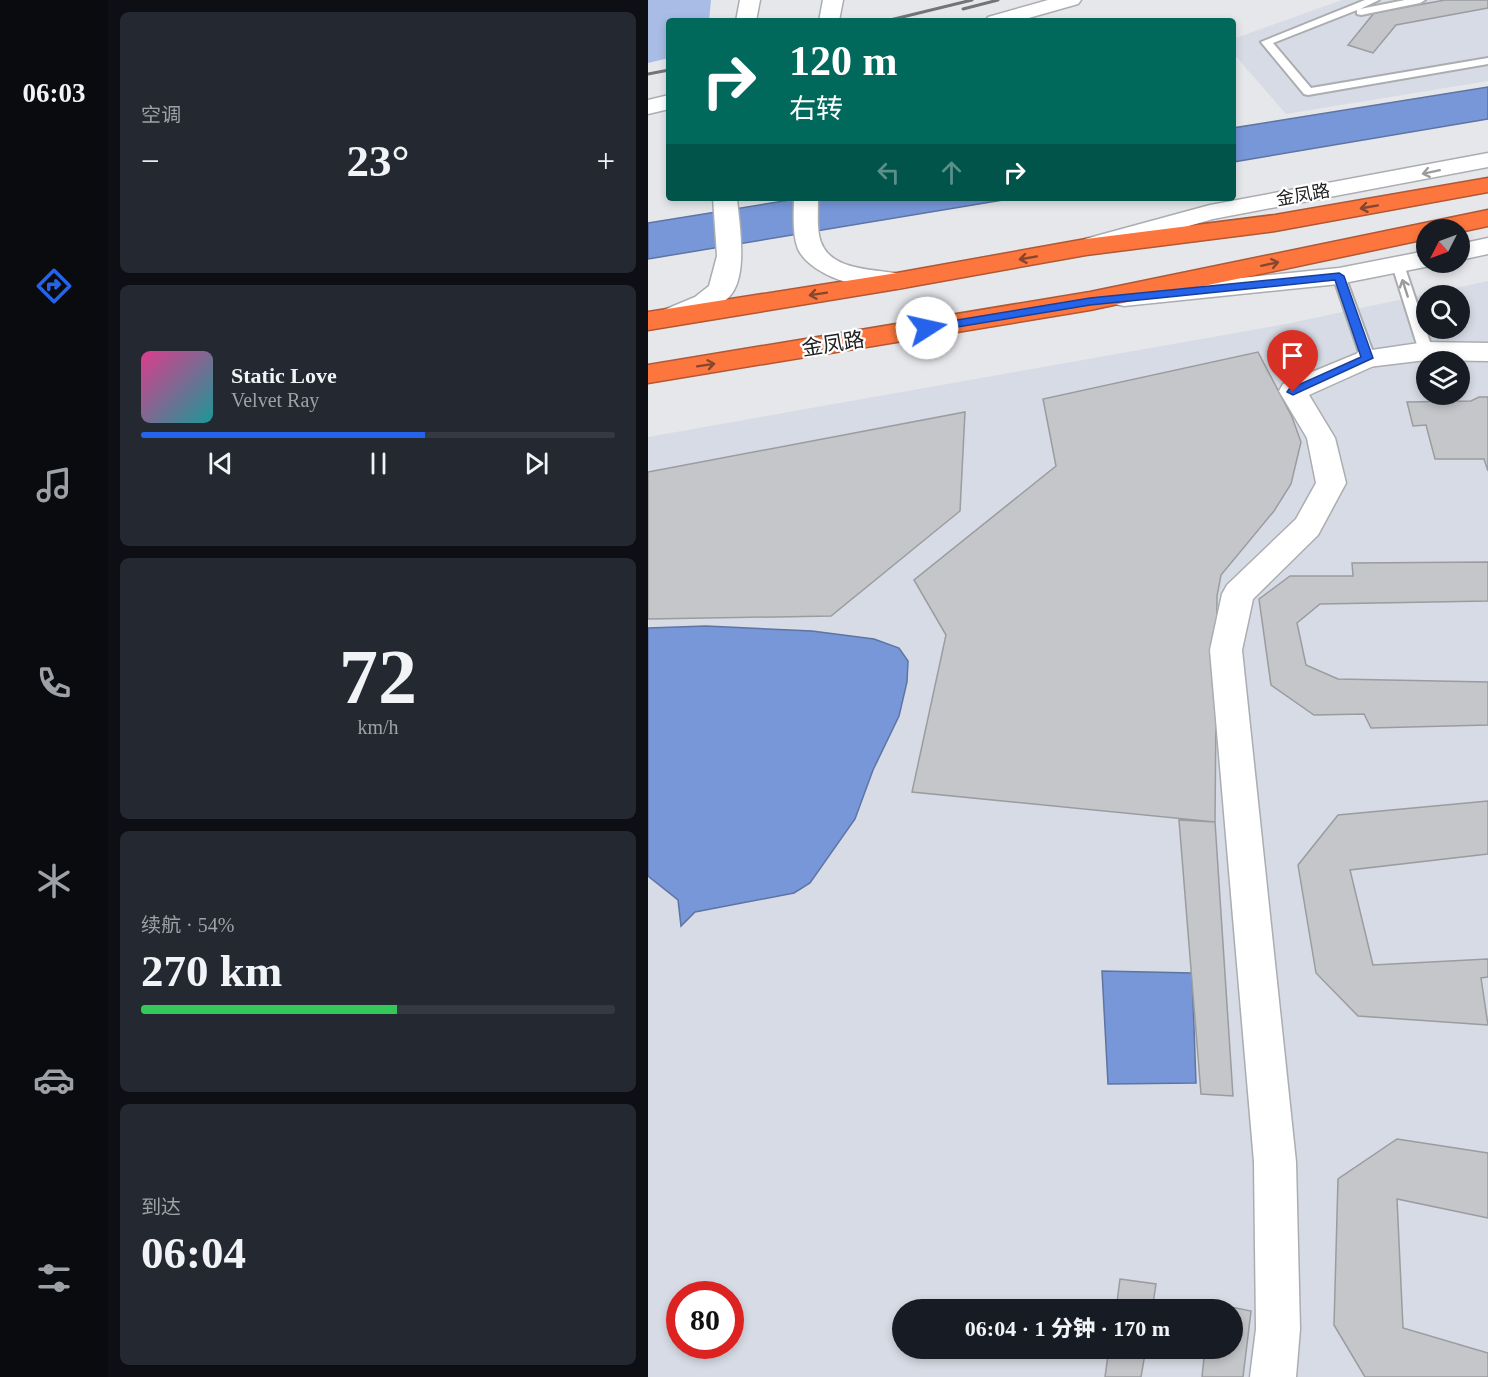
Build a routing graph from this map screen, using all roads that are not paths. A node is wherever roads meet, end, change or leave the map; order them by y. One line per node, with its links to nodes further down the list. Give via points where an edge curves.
1 (750, 0): 6 (street)
2 (833, 0): 7 (street)
3 (1071, 0): 8 (street)
4 (1374, 0): 9 (lane)
5 (1420, 0): 9 (lane)
6 (747, 18)
7 (830, 18)
8 (1006, 18)
9 (1325, 19): 10 (lane, via 1266,42 1308,92)
10 (1488, 61)
11 (666, 103): 12 (street)
12 (648, 106)
13 (1488, 159): 21 (street, 金凤路, one-way to 21, via 1210,212)
14 (1488, 185): 21 (highway, 金凤路, one-way to 21, via 1275,223)
15 (725, 201): 28 (street, via 730,256 721,290 704,303)
16 (806, 201): 26 (street, via 807,238 818,260 849,274)
17 (1488, 218): 18 (highway)
18 (1470, 222)
19 (1416, 233): 27 (highway, 金凤路, one-way to 19)
20 (1488, 246): 22 (street)
21 (1086, 248): 26 (highway, 金凤路, one-way to 26)
22 (1470, 250)
23 (1416, 261): 24 (street, 金凤路)
24 (1398, 265): 25 (street, 金凤路); 29 (lane, one-way to 24)
25 (1339, 276): 27 (street, 金凤路); 33 (lane)
26 (897, 281): 28 (highway, 金凤路, one-way to 28)
27 (1090, 302): 34 (highway, 金凤路, one-way to 27)
28 (658, 319)
29 (1426, 351)
30 (1416, 352): 33 (street)
31 (1470, 352): 32 (street)
32 (1488, 352)
33 (1368, 358): 35 (street, via 1293,392 1321,438 1331,483 1307,527 1238,594 1226,650 1275,1162 1278,1329)
34 (648, 374)
35 (1274, 1377)

